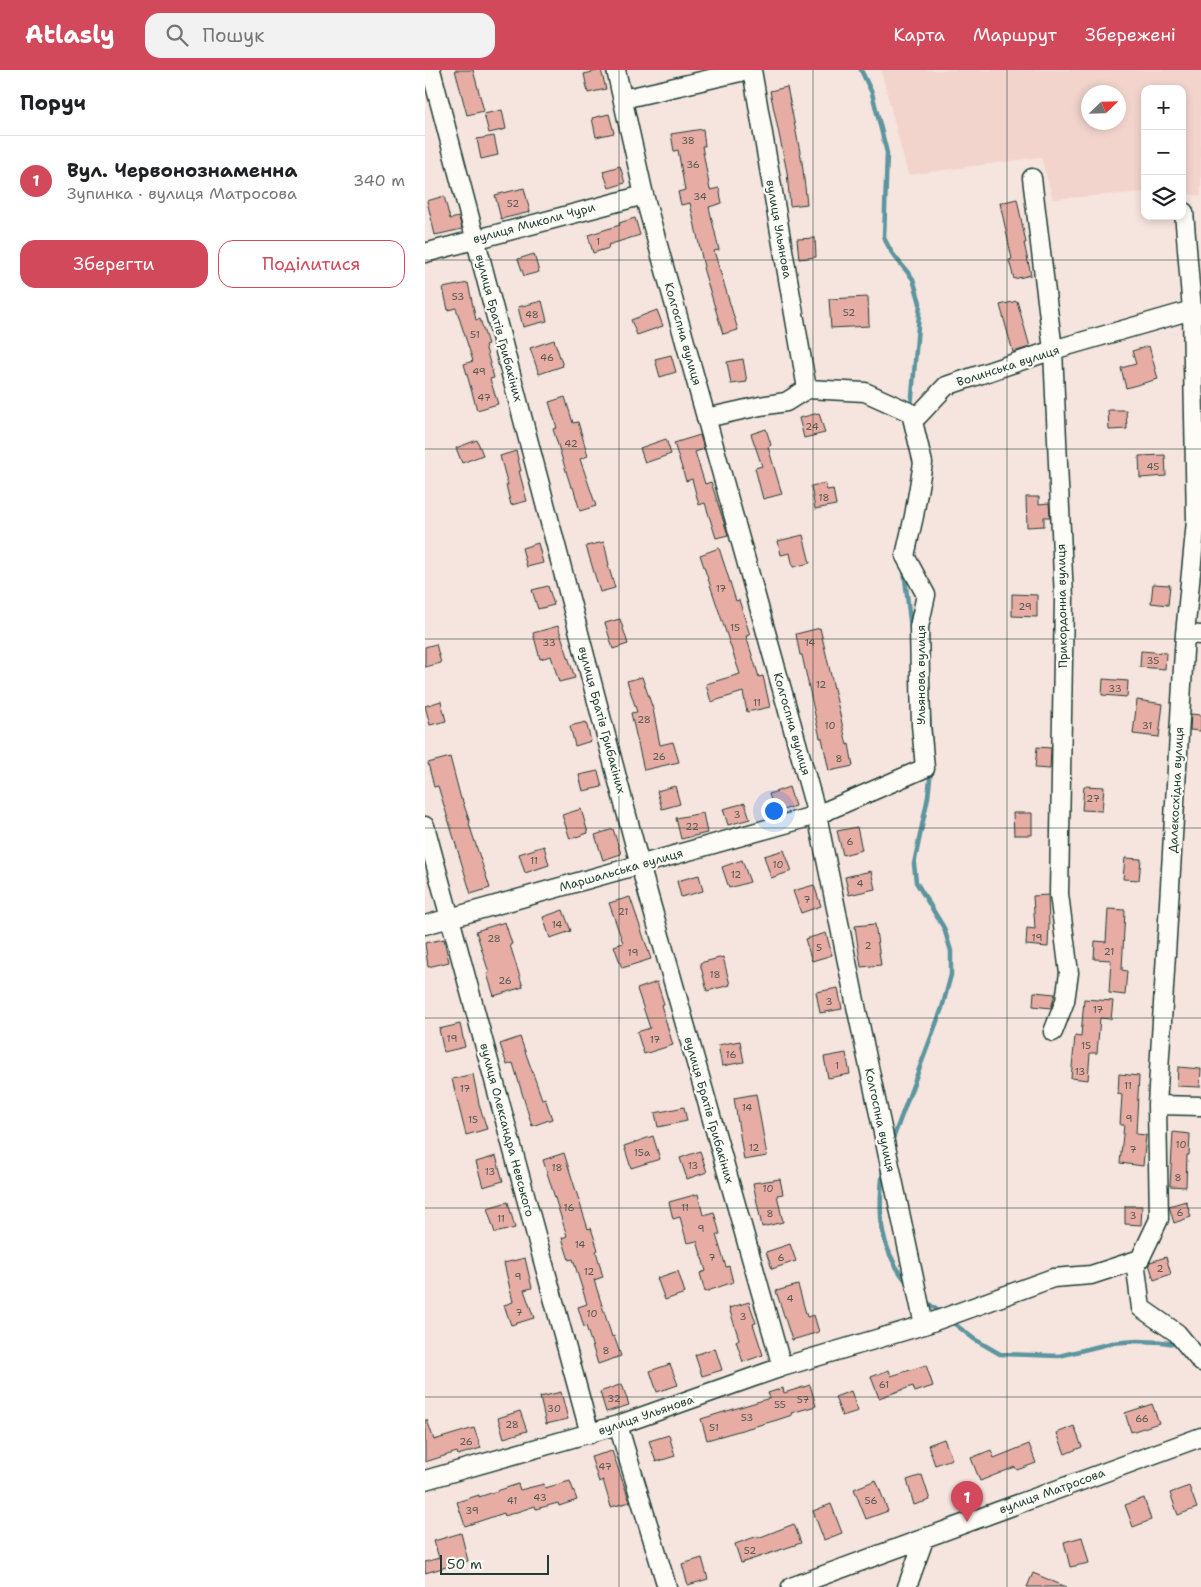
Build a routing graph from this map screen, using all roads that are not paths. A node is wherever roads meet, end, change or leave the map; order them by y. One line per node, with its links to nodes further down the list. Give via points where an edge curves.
1 (431, 70): 8 (street, вулиця Братів Грибакіних)
2 (617, 70): 4 (street, Колгоспна вулиця)
3 (750, 70): 4 (street); 12 (street, вулиця Ульянова)
4 (623, 99): 6 (street, Колгоспна вулиця)
5 (1032, 178): 11 (street, Прикордонна вулиця)
6 (644, 195): 8 (street, вулиця Миколи Чури); 14 (street, Колгоспна вулиця)
7 (1185, 220): 10 (street, Далекосхідна вулиця)
8 (476, 238): 9 (street, вулиця Миколи Чури); 18 (street, вулиця Братів Грибакіних)
9 (425, 253)
10 (1192, 310): 11 (street, Волинська вулиця); 15 (street, Далекосхідна вулиця, via 1196,521)
11 (1053, 350): 13 (street, Волинська вулиця, via 946,386 918,416); 21 (street, Прикордонна вулиця, via 1064,599 1059,894 1069,973 1065,1001)
12 (807, 389): 13 (street, via 865,392); 14 (street, via 786,402)
13 (911, 413): 16 (street, Ульянова вулиця, via 923,463 905,556 926,595 919,627 925,768)
14 (706, 418): 16 (street, Колгоспна вулиця)
15 (1193, 635): 22 (street, Далекосхідна вулиця)
16 (817, 815): 18 (street, Маршальська вулиця); 25 (street, Колгоспна вулиця)
17 (425, 826): 19 (street, вулиця Олександра Невського)
18 (640, 865): 19 (street, Маршальська вулиця); 27 (street, вулиця Братів Грибакіних)
19 (450, 918): 20 (street, Маршальська вулиця); 29 (street, вулиця Олександра Невського)
20 (425, 925)
21 (1053, 1032)
22 (1157, 1105): 23 (street); 24 (street, Далекосхідна вулиця, via 1159,1219 1141,1259)
23 (1201, 1106)
24 (1135, 1261): 25 (street, via 1091,1275 1053,1278); 26 (street, via 1141,1308 1177,1332)
25 (924, 1325): 27 (street, вулиця Ульянова)
26 (1201, 1362)
27 (782, 1367): 28 (street, вулиця Ульянова)
28 (618, 1425): 29 (street, вулиця Ульянова); 33 (street)
29 (590, 1434): 31 (street, вулиця Ульянова)
30 (1201, 1437): 32 (street, вулиця Матросова)
31 (425, 1480)
32 (925, 1538): 34 (street, вулиця Матросова); 35 (street)
33 (667, 1587)
34 (791, 1587)
35 (907, 1587)

